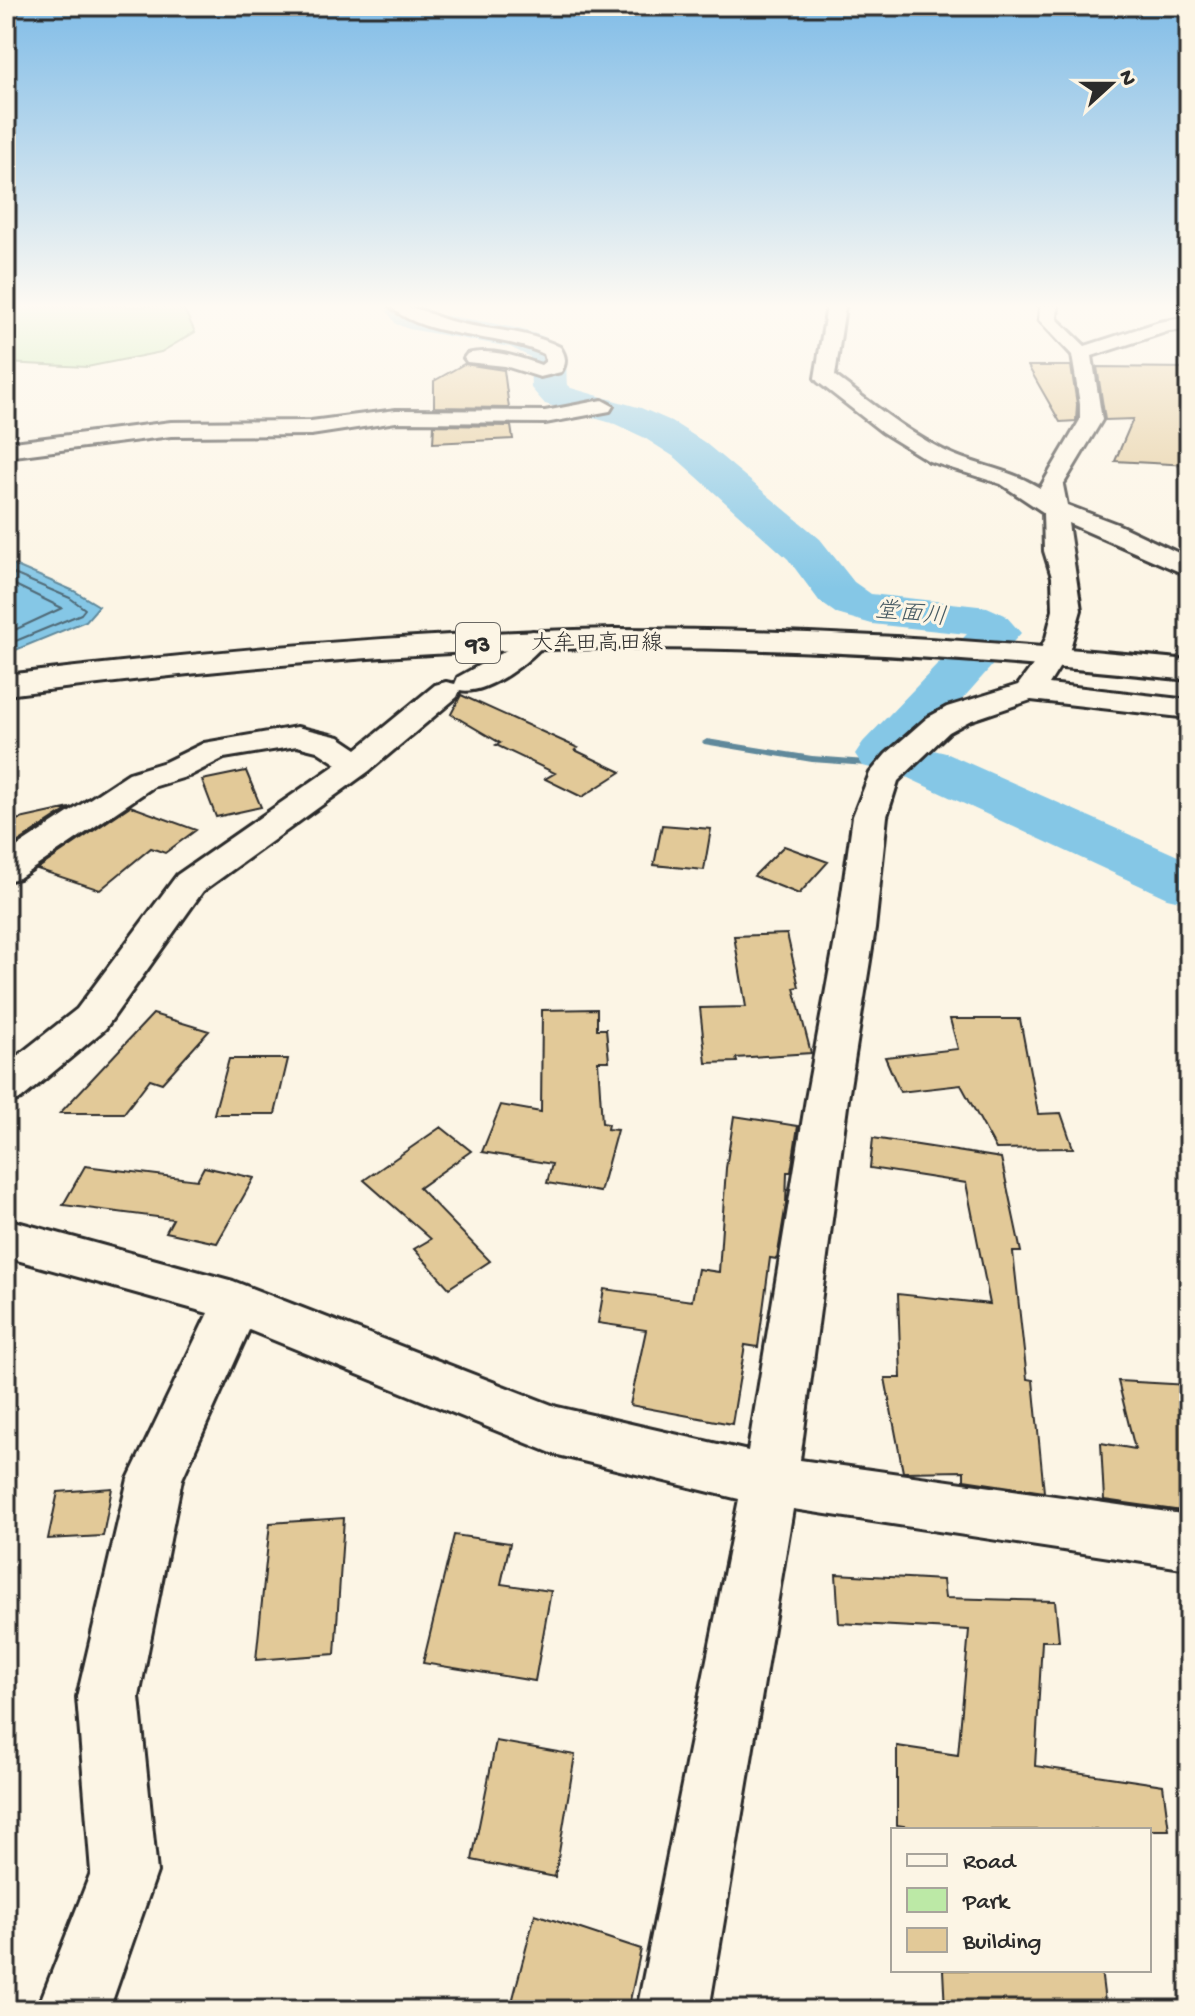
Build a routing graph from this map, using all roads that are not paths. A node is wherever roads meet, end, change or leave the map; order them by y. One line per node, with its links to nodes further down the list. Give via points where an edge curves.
1 (854, 400): 5 (street, via 937,456 1009,479)
2 (1090, 400): 5 (street, via 1091,420 1051,485)
3 (602, 406): 4 (street, via 545,417 396,416 311,428 171,429)
4 (6, 450)
5 (1057, 510): 6 (street); 8 (street, via 1056,550 1065,578 1067,614)
6 (1189, 568)
7 (533, 640): 8 (main road, 大牟田高田線 / 93, via 752,641); 10 (main road, 大牟田高田線 / 93, via 356,649); 13 (street, via 524,652 458,687)
8 (1055, 657): 9 (main road, 大牟田高田線 / 93); 11 (street)
9 (1189, 670)
10 (6, 685)
11 (1029, 691): 12 (street); 18 (street, via 938,725 882,780 870,816)
12 (1189, 709)
13 (358, 764): 14 (street, via 328,744 297,736 215,750 141,780); 15 (street, via 190,883 91,1019)
14 (6, 870)
15 (6, 1088)
16 (6, 1238): 17 (street, via 216,1295)
17 (236, 1305): 18 (street, via 554,1430); 20 (street, via 155,1479 108,1697 124,1872)
18 (770, 1481): 19 (street); 21 (street)
19 (1189, 1542)
20 (73, 2010)
21 (673, 2010)

